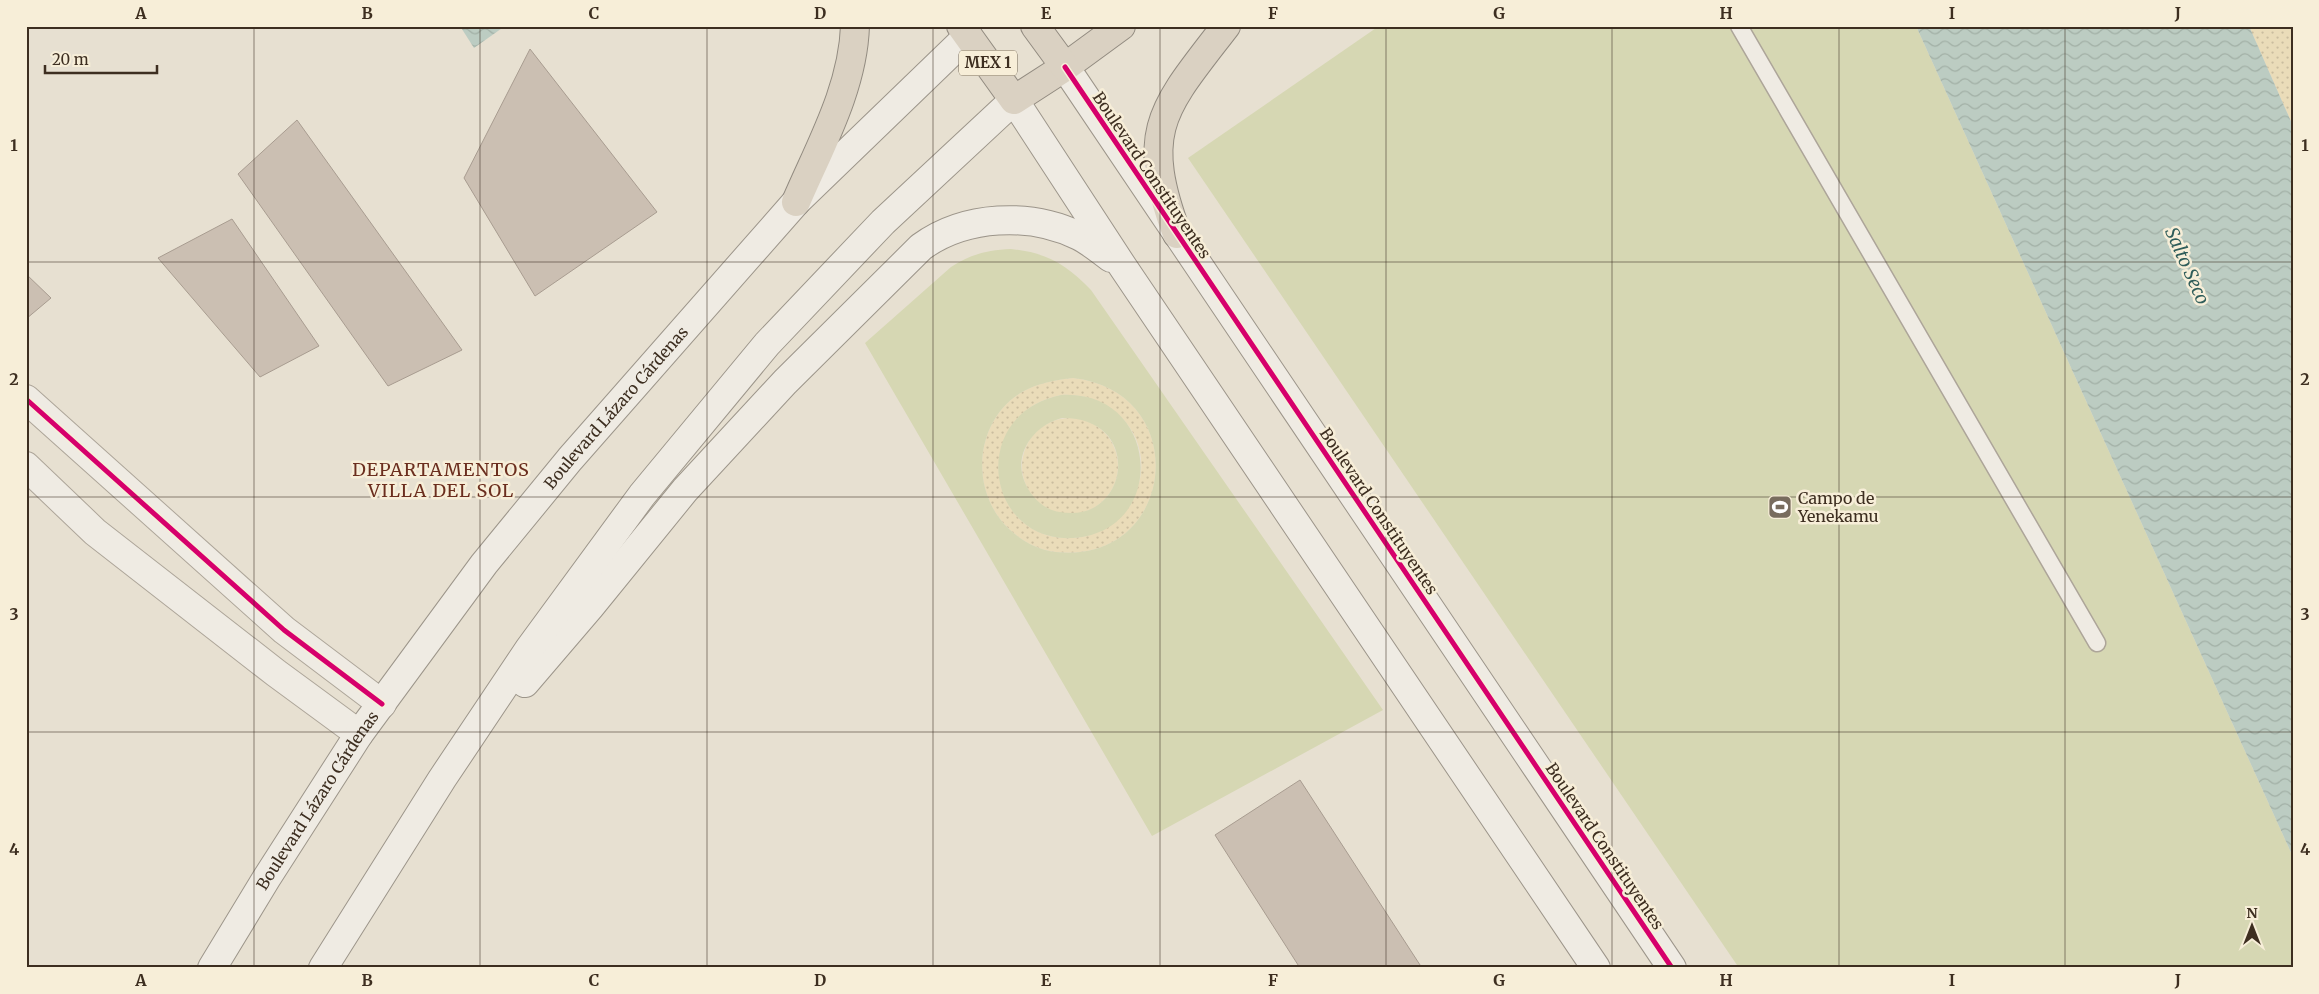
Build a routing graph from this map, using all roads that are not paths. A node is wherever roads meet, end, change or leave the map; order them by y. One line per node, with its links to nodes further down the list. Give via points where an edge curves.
1 (855, 26): 11 (highway, via 854,48 843,90)
2 (1035, 26): 9 (highway, Boulevard Constituyentes)
3 (1121, 26): 9 (highway, MEX 1)
4 (1226, 26): 8 (highway)
5 (1246, 26): 8 (highway)
6 (1739, 26): 16 (lane)
7 (970, 29): 10 (highway, MEX 1); 11 (main road, Boulevard Lázaro Cárdenas)
8 (1199, 61): 12 (highway, via 1164,114 1157,153 1161,186)
9 (1065, 67): 10 (highway, MEX 1); 12 (main road, Boulevard Constituyentes)
10 (1014, 100): 13 (main road); 19 (main road, via 882,222 767,344 636,502 529,649)
11 (796, 202): 17 (main road, Boulevard Lázaro Cárdenas, via 570,459 484,564)
12 (1176, 234): 23 (main road, Boulevard Constituyentes)
13 (1124, 267): 19 (main road, via 1080,237 1038,223 993,222 968,226 936,236 921,247 785,382 685,490 590,607); 22 (main road)
14 (26, 399): 17 (main road, via 284,630)
15 (26, 466): 18 (main road, via 95,532)
16 (2097, 643)
17 (382, 704): 18 (main road, Boulevard Lázaro Cárdenas)
18 (359, 734): 20 (main road, Boulevard Lázaro Cárdenas)
19 (442, 778): 21 (main road)
20 (212, 968)
21 (323, 968)
22 (1596, 968)
23 (1672, 968)

